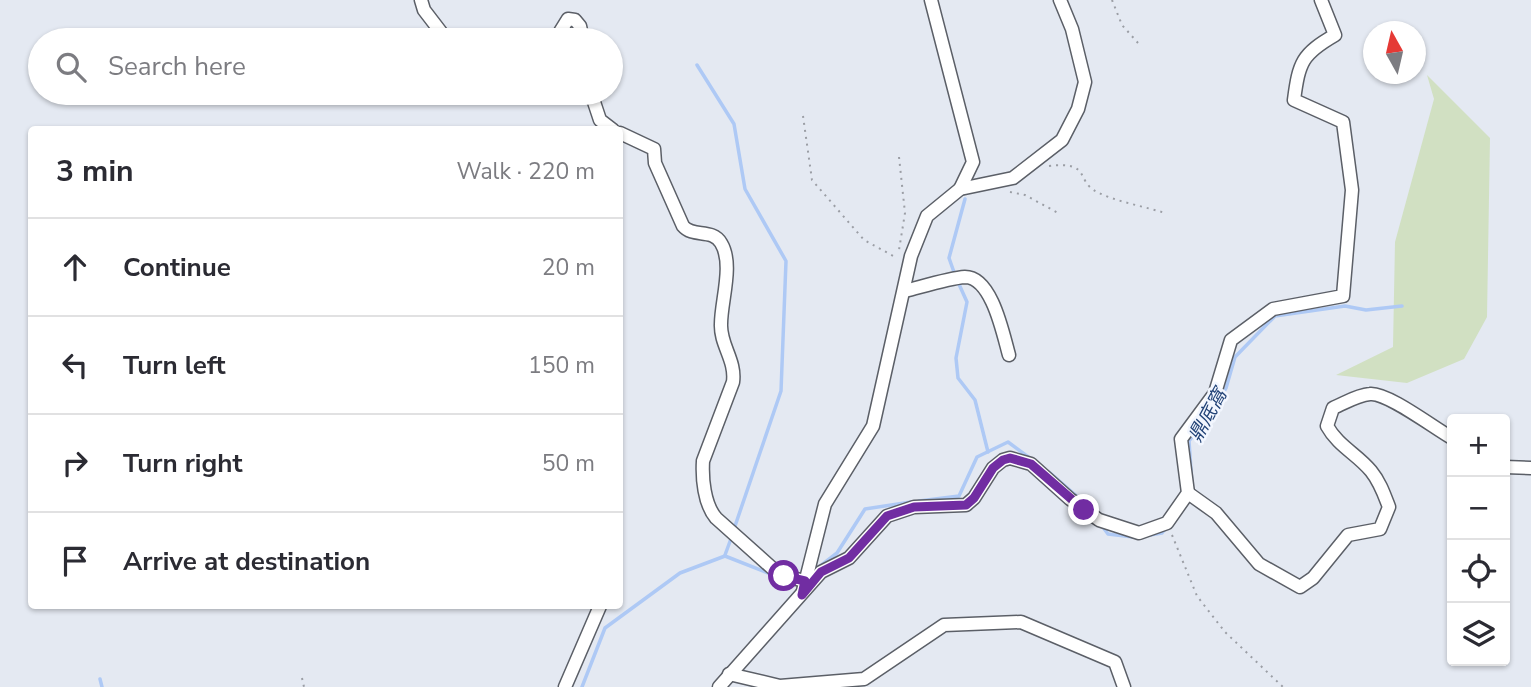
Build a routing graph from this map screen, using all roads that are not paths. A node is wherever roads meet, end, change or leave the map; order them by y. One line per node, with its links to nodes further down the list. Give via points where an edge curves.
1 (421, 0): 5 (lane)
2 (931, 0): 11 (lane, via 973,162)
3 (1060, 0): 11 (lane, via 1084,82 1078,109 1062,140 1013,178)
4 (1321, 0): 17 (lane, via 1335,35 1311,49 1297,74 1294,100 1343,122 1352,190 1343,296 1273,309 1231,340 1215,393 1181,439)
5 (436, 28)
6 (562, 28): 7 (lane, via 568,19 575,20)
7 (580, 28)
8 (595, 105): 9 (lane)
9 (608, 126)
10 (623, 134): 18 (lane, via 654,149 655,163 683,226 716,237 724,252 721,324 734,370 703,461 709,508 772,568)
11 (960, 189): 12 (lane, via 927,216 911,257)
12 (905, 290): 13 (lane, via 966,277 979,282 992,300); 18 (lane, via 873,426 825,503)
13 (1009, 355)
14 (1447, 435): 17 (lane, via 1384,395 1370,394 1333,408 1327,426 1334,439 1370,469 1389,507 1380,529 1348,536 1300,587 1259,564 1216,513)
15 (1510, 467): 16 (lane)
16 (1531, 468)
17 (1188, 493): 19 (lane, via 1167,523 1139,533 1099,520 1031,464 1010,458 993,468 966,505 914,507 887,516 849,558 821,572)
18 (805, 581): 19 (lane)
19 (802, 595): 22 (lane)
20 (599, 609): 23 (lane)
21 (848, 680): 22 (lane, via 780,686); 24 (lane); 25 (lane, via 864,679 944,625 1021,622 1115,662)
22 (723, 681)
23 (565, 687)
24 (865, 687)
25 (1124, 687)

